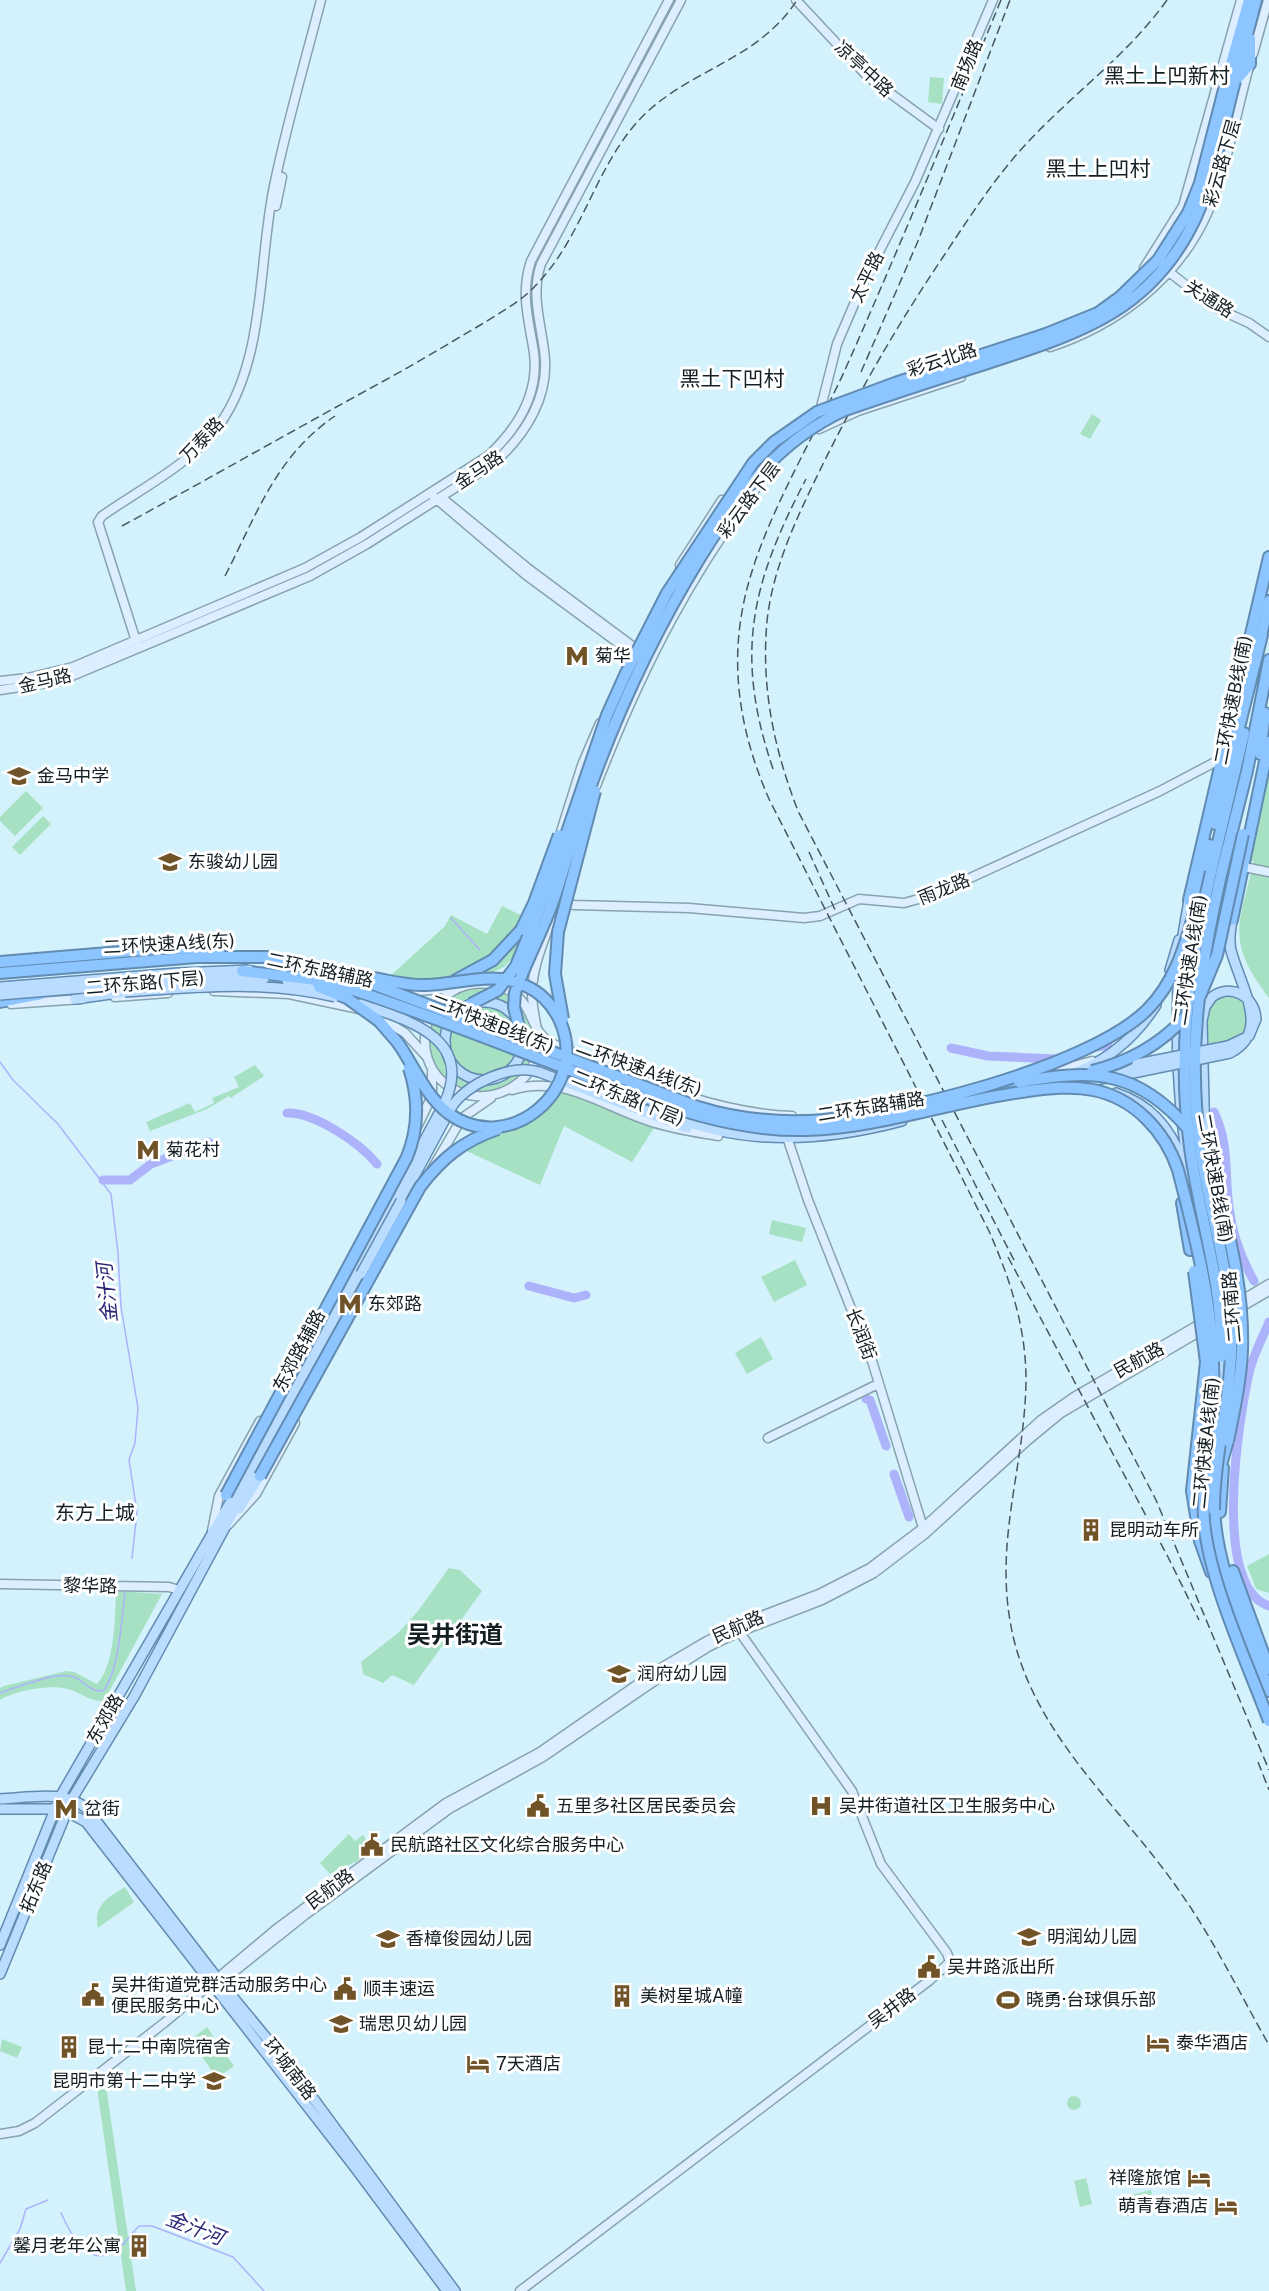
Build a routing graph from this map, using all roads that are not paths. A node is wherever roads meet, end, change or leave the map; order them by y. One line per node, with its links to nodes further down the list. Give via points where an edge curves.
1 (323, 0): 25 (main road, 万泰路, via 274,199 248,375 231,413 195,457 103,519)
2 (669, 0): 21 (main road, 金马路, via 529,268 524,296 534,374 525,410 488,456)
3 (681, 0): 21 (main road, 金马路, via 541,264 537,308 545,373 535,413 511,448 494,463)
4 (796, 0): 15 (main road, 凉亭中路, via 868,77)
5 (993, 0): 15 (main road, 南场路)
6 (1241, 0): 12 (main road, 彩云路下层)
7 (1249, 0): 11 (highway, 彩云北路)
8 (1256, 0): 10 (highway, 彩云北路)
9 (1268, 0): 13 (main road, 彩云路下层)
10 (1250, 24): 13 (highway); 14 (highway, 彩云北路)
11 (1239, 34): 12 (highway); 14 (highway, 彩云北路)
12 (1226, 58): 14 (highway); 16 (main road, 彩云路下层, via 1183,206)
13 (1250, 64): 14 (highway); 17 (main road, 彩云路下层, via 1215,194 1194,238)
14 (1231, 80): 33 (highway, 彩云北路, bridge, via 1197,215 1172,257 1137,296 1114,313 1065,337 845,410 800,434 764,467 724,519 686,580)
15 (939, 129): 19 (main road, 太平路, via 837,344)
16 (1152, 258): 17 (main road, 关通路); 19 (main road, 彩云路下层, via 1118,293 1076,317)
17 (1168, 272): 18 (main road, 关通路, via 1214,307); 20 (main road, 彩云路下层, via 1126,310 1076,338 858,411)
18 (1269, 337)
19 (821, 407): 20 (main road, 太平路); 26 (main road, 彩云路下层, via 775,437 753,458 668,583)
20 (813, 433): 28 (main road, 彩云路下层, via 780,458 732,518)
21 (435, 493): 25 (main road, 金马路, via 305,568); 26 (main road, via 526,575); 31 (main road, 金马路, via 335,563 262,599 60,681)
22 (1269, 557): 40 (highway)
23 (1269, 601): 24 (highway, 二环快速B线(南))
24 (1262, 635): 36 (highway, 二环快速B线(南)); 71 (highway, bridge, via 1183,950 1173,975 1132,1023 1050,1064)
25 (138, 640): 30 (main road, 金马路, via 55,672)
26 (633, 651): 28 (main road); 39 (main road, 彩云路下层, via 585,756)
27 (1269, 660): 36 (highway, 二环快速A线(南), via 1247,771)
28 (649, 662): 41 (main road, 彩云路下层, via 581,824)
29 (1269, 674): 35 (highway)
30 (0, 681)
31 (0, 690)
32 (1269, 742): 35 (highway)
33 (601, 745): 51 (highway, bridge, via 521,930 494,960); 59 (highway, bridge, via 516,966 498,990); 60 (highway, bridge, via 551,909 515,993); 65 (highway, bridge, via 558,932 555,974)
34 (1219, 760): 41 (main road, 雨龙路, via 980,875 914,902 859,899 820,916 804,918)
35 (1247, 834): 42 (highway, via 1240,869); 43 (highway); 71 (highway, bridge, via 1213,969 1194,1005 1175,1028 1150,1047 1113,1066)
36 (1224, 845): 93 (highway, 二环快速A线(南), bridge, via 1201,972 1194,1049 1200,1146 1231,1315); 98 (highway, 二环快速B线(南), bridge, via 1194,951 1184,1030 1188,1133 1217,1285 1221,1331 1220,1376)
37 (1249, 868): 38 (main road)
38 (1269, 872)
39 (541, 896): 41 (main road, 雨龙路); 52 (main road, 彩云路下层, via 513,966 491,981)
40 (1189, 900): 63 (main road, via 1160,996 1141,1026); 84 (main road, via 1179,965 1178,1068 1182,1134)
41 (556, 901): 61 (main road, 彩云路下层, via 532,991)
42 (1220, 917): 81 (main road, via 1205,962 1196,1025 1196,1094)
43 (1232, 920): 64 (main road, via 1233,957 1260,1002 1264,1019 1256,1039 1245,1047)
44 (246, 956): 45 (highway, via 221,949 179,948); 46 (highway, 二环快速A线(东), bridge, via 297,961); 47 (highway, 二环快速A线(东))
45 (0, 963)
46 (338, 971): 51 (highway, bridge, via 410,985); 71 (highway, 二环快速A线(东), bridge, via 624,1081 725,1114 773,1121 819,1120)
47 (0, 973): 52 (main road, 二环东路辅路, via 243,957 303,963 389,986 427,991)
48 (255, 973): 49 (highway, 二环快速B线(东), bridge, via 212,970); 62 (highway, bridge, via 321,987 347,998 372,1015); 71 (highway, 二环快速B线(东), bridge, via 347,988 681,1111 733,1125 789,1130 834,1128)
49 (137, 975): 53 (highway, 二环快速B线(东), bridge); 58 (highway, bridge, via 69,986)
50 (267, 979): 54 (main road, bridge); 55 (main road, 二环东路(下层), bridge); 56 (main road, 二环东路(下层), bridge, via 204,978)
51 (448, 983): 65 (highway, bridge, via 492,978 531,988 556,1013)
52 (467, 985): 61 (main road, via 491,984 514,993 527,1005); 67 (main road, via 446,995 429,1017 424,1037)
53 (0, 987): 77 (main road, 二环东路(下层), bridge, via 219,970 321,980 423,1010 683,1112)
54 (304, 991): 55 (main road, bridge); 57 (main road, bridge, via 230,985); 66 (main road, bridge, via 420,1026 437,1039)
55 (337, 991): 77 (main road, 二环东路(下层), bridge, via 420,1017 681,1119 717,1130)
56 (0, 995)
57 (75, 999): 58 (main road, 二环东路辅路); 67 (main road, 二环东路辅路, via 201,991 281,993 365,1011 403,1032)
58 (0, 1004)
59 (471, 1004): 60 (main road, bridge, via 499,1005 513,1014); 66 (main road, bridge, via 450,1023 446,1041)
60 (518, 1023): 68 (main road, bridge, via 522,1039 518,1058)
61 (536, 1024): 70 (main road, via 539,1045 534,1064 523,1079); 74 (main road, 二环东路辅路, via 543,1038 555,1045 697,1100)
62 (398, 1043): 72 (highway, bridge); 97 (highway, bridge, via 416,1095 417,1121 411,1146)
63 (1119, 1048): 69 (main road, via 1080,1070); 74 (main road, 二环东路辅路, via 1072,1067 875,1110 817,1116)
64 (1229, 1049): 69 (main road, bridge); 81 (main road, 二环南路, via 1249,1036 1256,1019 1249,1000 1229,991 1212,998 1203,1014)
65 (567, 1051): 75 (highway, bridge, via 563,1076 552,1098 535,1114)
66 (449, 1058): 68 (main road, bridge, via 464,1076); 73 (main road, bridge)
67 (429, 1062): 70 (main road, via 437,1076 455,1091 478,1097); 72 (main road, via 433,1078)
68 (492, 1079): 73 (main road, bridge, via 467,1088); 79 (main road, bridge, via 520,1070 535,1070 645,1113)
69 (1014, 1092): 76 (main road, 二环东路(下层)); 78 (main road, 二环东路(下层), via 871,1129); 84 (main road, via 1096,1089 1123,1095 1144,1106 1171,1135)
70 (501, 1094): 79 (main road, via 537,1084 565,1088 648,1121); 85 (main road, 东郊路辅路, via 471,1110 454,1130)
71 (962, 1098): 82 (highway, bridge, via 1054,1088 1092,1090 1134,1108 1157,1129); 95 (highway, bridge, via 1054,1075 1095,1074 1148,1093 1192,1134 1213,1179 1240,1300 1241,1365)
72 (430, 1101): 75 (highway, bridge, via 464,1121 488,1126); 101 (main road, 东郊路辅路, via 222,1490)
73 (447, 1106): 83 (main road, 东郊路)
74 (767, 1114): 76 (main road, via 812,1127)
75 (509, 1124): 96 (highway, bridge, via 461,1144 420,1187)
76 (838, 1127): 78 (main road, 二环东路(下层))
77 (751, 1131): 78 (main road, 二环东路(下层)); 80 (main road, 二环东路(下层))
78 (828, 1132): 80 (main road)
79 (718, 1136): 80 (main road, via 753,1142)
80 (788, 1140): 92 (main road, 长润街)
81 (1205, 1145): 90 (main road, 二环南路)
82 (1170, 1150): 98 (highway, bridge, via 1199,1260 1215,1350); 105 (highway, bridge, via 1179,1182 1206,1347 1192,1491 1202,1552)
83 (397, 1199): 85 (main road); 87 (main road, 东郊路, bridge); 101 (main road, 东郊路)
84 (1194, 1202): 91 (main road, 二环南路)
85 (407, 1214): 86 (main road, 东郊路辅路)
86 (384, 1258): 87 (main road); 101 (main road, 东郊路辅路, via 261,1486)
87 (361, 1274): 101 (main road, 东郊路)
88 (1269, 1284): 90 (main road, 民航路)
89 (1269, 1291): 90 (main road, 民航路)
90 (1235, 1307): 91 (main road, 民航路); 93 (main road, 二环南路, via 1235,1361)
91 (1216, 1318): 100 (main road, 民航路, via 1074,1397 1041,1420); 105 (main road, 二环南路, via 1221,1373 1206,1481 1206,1520 1214,1565)
92 (878, 1384): 94 (main road); 100 (main road, 长润街)
93 (1226, 1407): 99 (highway, 二环快速A线(南), bridge); 109 (main road, 二环南路, via 1214,1482 1215,1539)
94 (768, 1438)
95 (1227, 1444): 99 (highway, bridge); 106 (highway, via 1221,1524)
96 (260, 1476): 101 (main road)
97 (226, 1496): 101 (main road)
98 (1204, 1501): 110 (highway, 二环快速B线(南), bridge, via 1205,1530 1213,1565)
99 (1214, 1510): 102 (highway, 二环快速A线(南))
100 (924, 1531): 107 (main road, 民航路, via 848,1580)
101 (215, 1536): 104 (main road, 东郊路); 113 (main road, 东郊路, via 135,1695)
102 (1223, 1562): 106 (highway); 109 (highway, 二环快速A线(南))
103 (0, 1584): 104 (main road, 黎华路)
104 (180, 1590): 111 (main road, 东郊路)
105 (1230, 1611): 110 (main road, 二环南路)
106 (1251, 1619): 108 (highway)
107 (737, 1629): 119 (main road, 民航路, via 543,1757 449,1809); 123 (main road, 吴井路, via 852,1791 881,1864 950,1962)
108 (1269, 1668)
109 (1269, 1693)
110 (1269, 1719)
111 (60, 1797): 112 (main road); 113 (main road); 114 (main road, 拓东路)
112 (0, 1799)
113 (72, 1799): 116 (main road, 拓东路); 119 (main road, 环城南路, via 87,1809)
114 (55, 1808): 115 (main road, 环城南路); 116 (main road, 环城南路); 117 (main road, 拓东路)
115 (0, 1809)
116 (66, 1811): 118 (main road, 拓东路); 119 (main road, 环城南路, via 86,1822)
117 (0, 1945)
118 (0, 1974)
119 (216, 1983): 120 (main road, via 37,2126 20,2135); 121 (main road, 环城南路); 122 (main road, 环城南路, via 288,2064)
120 (0, 2136)
121 (447, 2291)
122 (455, 2291)
123 (520, 2291)

